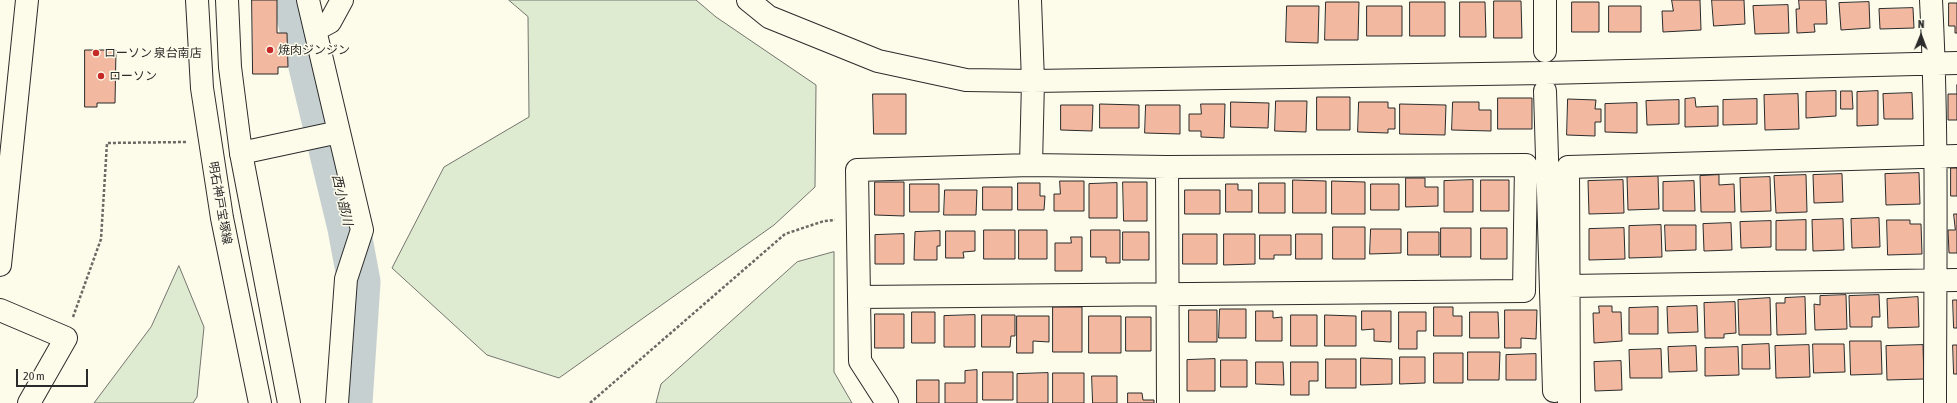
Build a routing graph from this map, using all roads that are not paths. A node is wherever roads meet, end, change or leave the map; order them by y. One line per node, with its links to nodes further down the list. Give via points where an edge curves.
1 (27, 0): 22 (street)
2 (197, 0): 30 (street, 明石神戸宝塚線, via 202,88 222,218)
3 (227, 0): 17 (street, via 230,67)
4 (308, 0): 10 (street)
5 (342, 0): 10 (street, via 330,22)
6 (748, 0): 14 (street, via 769,17 878,61 966,80)
7 (1030, 0): 14 (street)
8 (1545, 0): 11 (street)
9 (1931, 0): 13 (street)
10 (315, 30): 16 (street)
11 (1545, 52)
12 (1957, 63): 13 (street)
13 (1935, 64): 14 (street, via 1537,74); 19 (street)
14 (1033, 81): 20 (street)
15 (1545, 91): 35 (street)
16 (339, 132): 17 (street); 32 (street, via 362,230 346,279)
17 (241, 153): 31 (street)
18 (1957, 156): 19 (street)
19 (1936, 157): 24 (street); 25 (street, via 1568,167)
20 (1031, 165): 21 (street); 27 (street, via 857,170)
21 (1167, 167): 26 (street); 26 (street, via 1526,164 1524,291)
22 (0, 265)
23 (1957, 280): 24 (street)
24 (1935, 281): 25 (street); 37 (street)
25 (1568, 286): 36 (street)
26 (1168, 295): 27 (street); 34 (street)
27 (859, 297): 33 (street, via 860,361)
28 (0, 310): 29 (street, via 66,338)
29 (29, 403)
30 (260, 403)
31 (289, 403)
32 (337, 403)
33 (887, 403)
34 (1168, 403)
35 (1554, 403)
36 (1569, 403)
37 (1935, 403)

